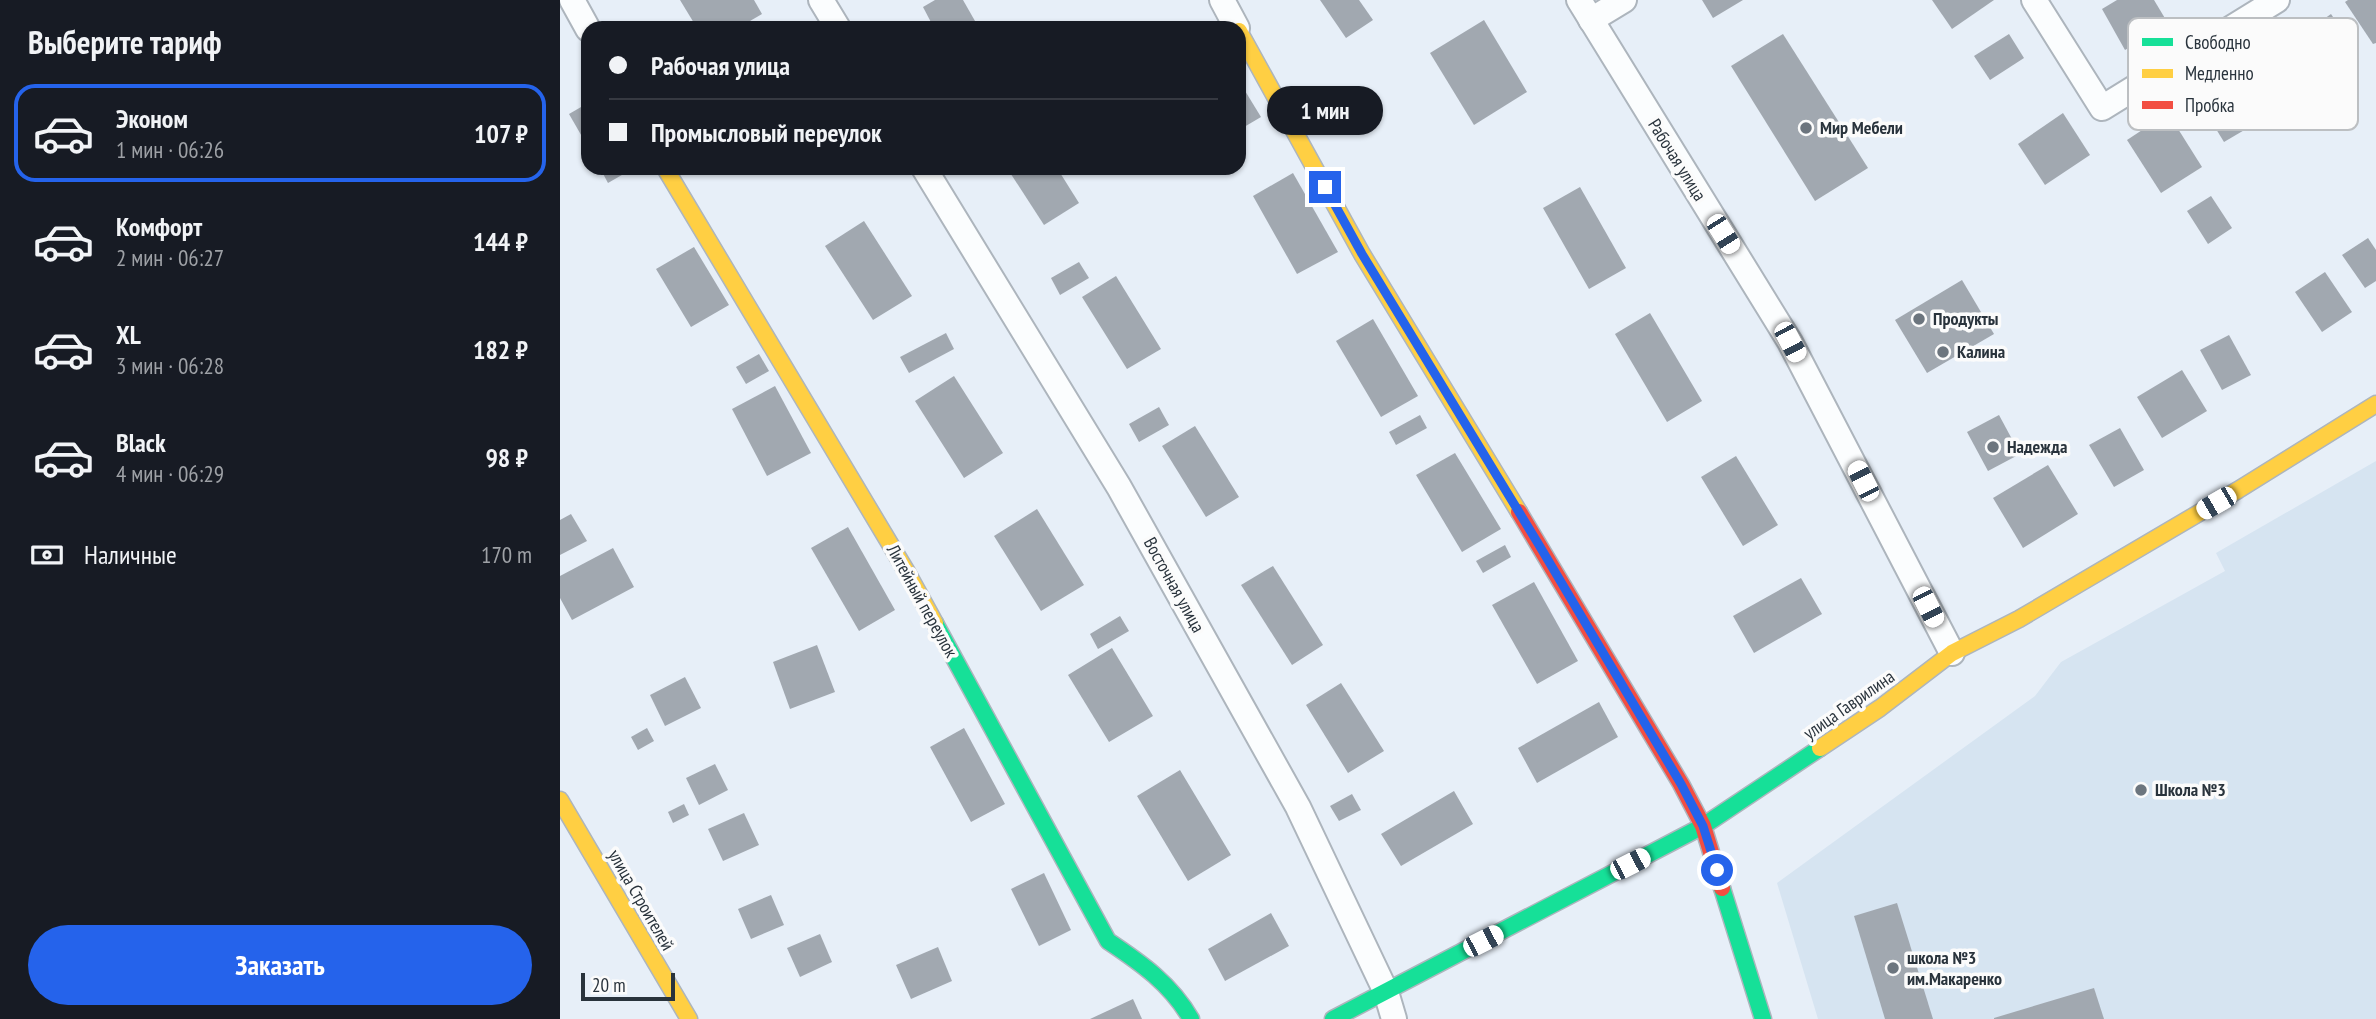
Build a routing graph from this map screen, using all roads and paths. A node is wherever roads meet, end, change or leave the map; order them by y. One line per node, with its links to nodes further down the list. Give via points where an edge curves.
1 (572, 0): 9 (street)
2 (821, 0): 10 (street)
3 (1222, 0): 11 (street)
4 (1624, 0): 7 (street)
5 (2034, 0): 13 (street, via 2102,108)
6 (2277, 0): 8 (street)
7 (1585, 10): 17 (street, Рабочая улица, via 1790,342)
8 (2248, 18)
9 (584, 21)
10 (834, 21)
11 (1233, 21)
12 (1246, 44): 19 (street, via 1362,254)
13 (2128, 92)
14 (669, 175): 22 (street, Литейный переулок, via 908,574 1108,941 1151,970 1185,1006)
15 (928, 175): 20 (street, Восточная улица, via 1119,487 1298,807)
16 (2376, 404): 17 (street, улица Гаврилина, via 2215,504)
17 (1952, 653): 19 (street, улица Гаврилина, via 1880,708)
18 (560, 800): 21 (street, улица Строителей)
19 (1703, 826): 20 (street, улица Гаврилина); 25 (street)
20 (1386, 992): 23 (street, улица Гаврилина); 24 (street, Восточная улица)
21 (689, 1019)
22 (1191, 1019)
23 (1333, 1019)
24 (1394, 1019)
25 (1763, 1019)

